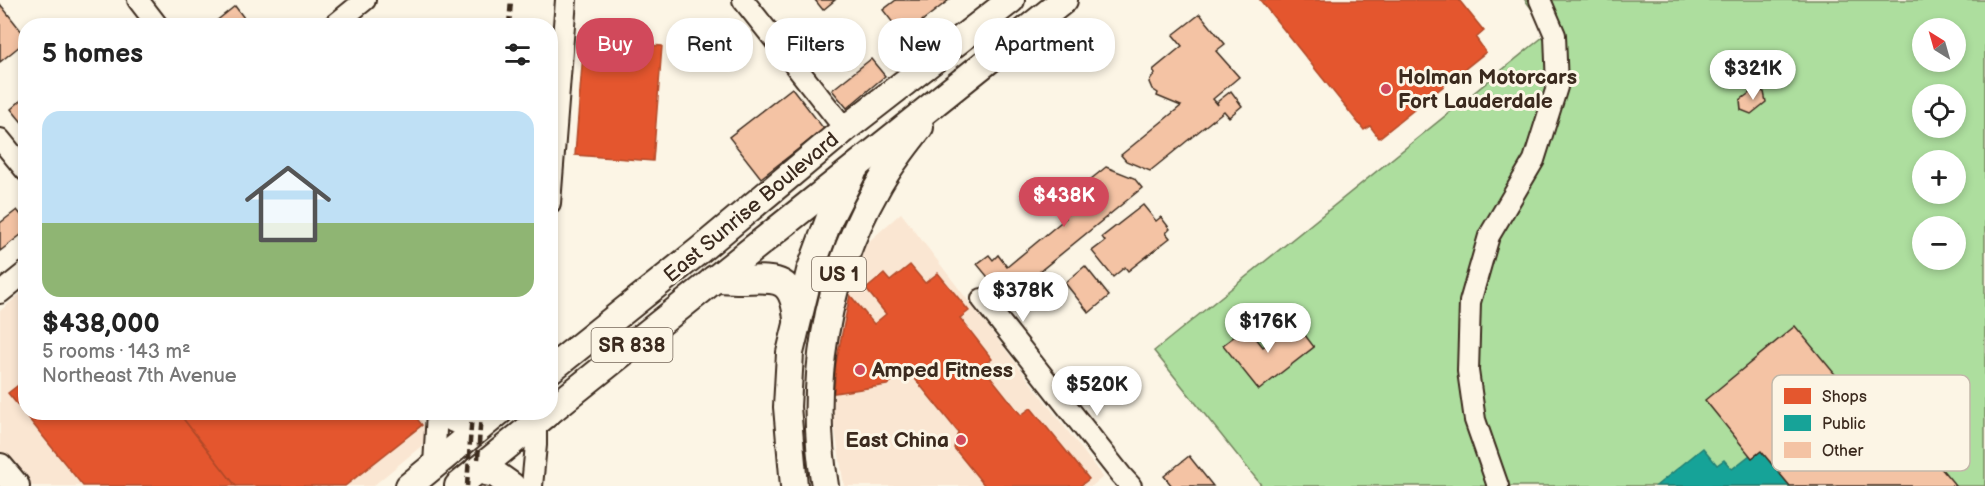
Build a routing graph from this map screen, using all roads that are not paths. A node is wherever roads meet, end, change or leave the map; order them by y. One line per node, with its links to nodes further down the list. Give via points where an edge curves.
1 (138, 0): 8 (street)
2 (365, 0): 9 (street)
3 (566, 0): 16 (street)
4 (743, 0): 17 (street)
5 (1540, 0): 42 (street, via 1555,35 1557,87 1534,160 1489,236 1470,302 1468,371 1475,420)
6 (1004, 2): 11 (main road)
7 (1054, 7): 10 (main road, US 1)
8 (153, 18)
9 (343, 18)
10 (1041, 18)
11 (962, 38)
12 (919, 72): 17 (main road, East Sunrise Boulevard / SR 838)
13 (930, 72): 20 (main road)
14 (974, 72): 15 (main road, US 1)
15 (949, 92): 20 (main road, East Sunrise Boulevard / SR 838); 41 (main road, US 1, via 876,190 840,270 829,310 818,393)
16 (558, 102)
17 (845, 129): 26 (main road, East Sunrise Boulevard / SR 838)
18 (0, 139): 19 (street)
19 (18, 161)
20 (858, 164): 22 (main road, East Sunrise Boulevard / SR 838); 25 (main road, US 1, via 818,247)
21 (18, 278): 23 (street)
22 (714, 279): 25 (main road, via 779,281 792,293); 27 (main road, East Sunrise Boulevard / SR 838)
23 (0, 293)
24 (982, 299): 35 (street)
25 (797, 320): 40 (main road, US 1, via 790,353 788,398)
26 (558, 364)
27 (558, 403)
28 (436, 420): 33 (street)
29 (490, 420): 33 (main road)
30 (537, 420): 34 (main road, East Sunrise Boulevard / SR 838)
31 (542, 420): 39 (street)
32 (0, 467): 36 (main road)
33 (432, 475): 37 (main road)
34 (467, 478): 38 (main road, via 495,474)
35 (1120, 482)
36 (16, 486)
37 (409, 486)
38 (512, 486)
39 (532, 486)
40 (794, 486)
41 (825, 486)
42 (1498, 486)

